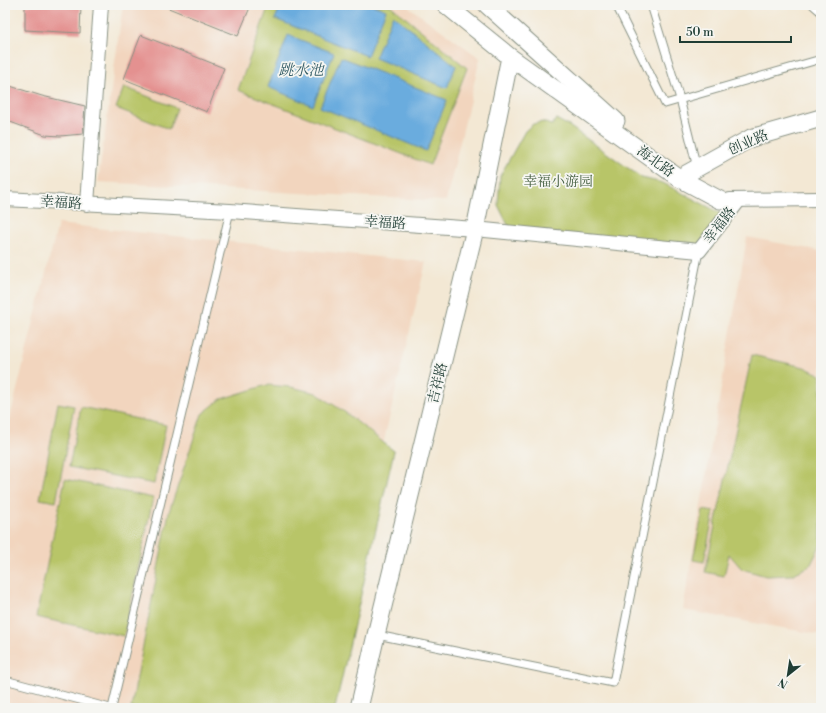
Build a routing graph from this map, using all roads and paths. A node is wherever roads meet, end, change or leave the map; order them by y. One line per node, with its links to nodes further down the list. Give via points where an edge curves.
1 (101, 5): 18 (street)
2 (446, 5): 8 (street, 海北路)
3 (488, 5): 13 (street, 海北路)
4 (616, 5): 10 (lane, via 665,104)
5 (651, 5): 10 (lane)
6 (813, 5): 7 (lane)
7 (821, 12)
8 (510, 57): 13 (street, 海北路); 20 (street, 吉祥路)
9 (821, 59): 10 (lane)
10 (680, 100): 12 (lane)
11 (821, 118): 12 (street, 创业路, via 751,138)
12 (697, 168): 13 (street, 创业路)
13 (679, 178): 16 (street)
14 (821, 198): 17 (street, 幸福路)
15 (5, 199): 18 (street, 幸福路)
16 (720, 200): 17 (street, 幸福路)
17 (739, 200): 21 (street, 幸福路)
18 (87, 204): 19 (street, 幸福路)
19 (230, 211): 20 (street, 幸福路); 24 (lane)
20 (475, 228): 21 (street, 幸福路); 22 (street, 吉祥路)
21 (699, 251): 22 (lane, via 613,683)
22 (376, 635): 25 (street, 吉祥路)
23 (5, 680): 24 (lane)
24 (111, 708)
25 (359, 708)

